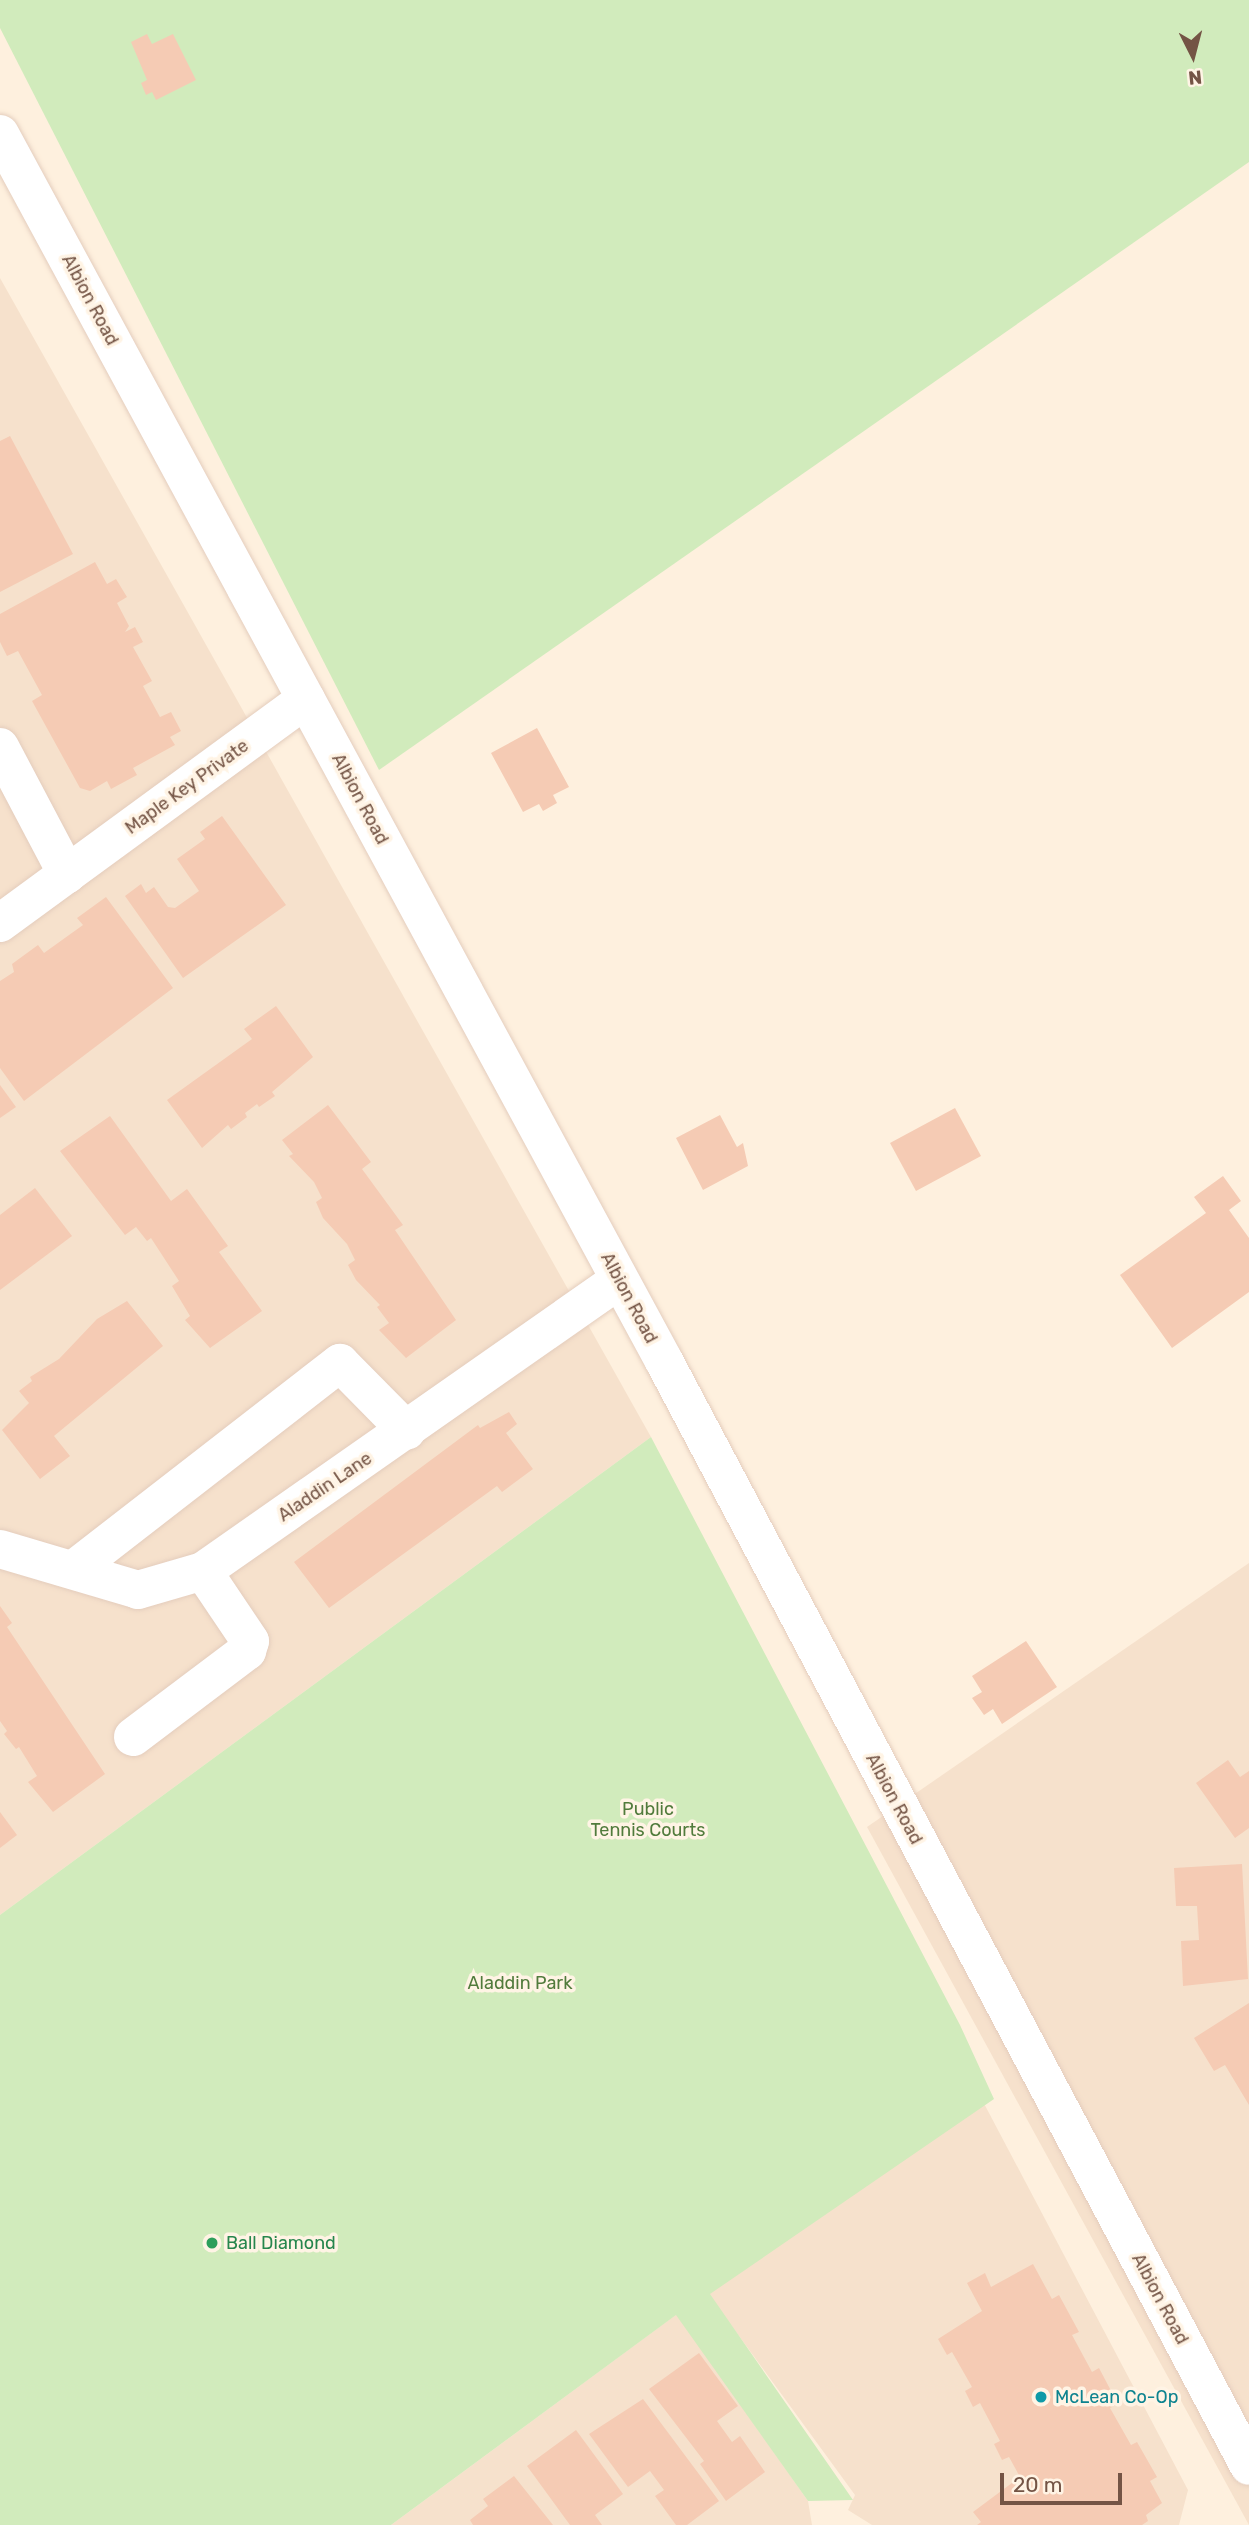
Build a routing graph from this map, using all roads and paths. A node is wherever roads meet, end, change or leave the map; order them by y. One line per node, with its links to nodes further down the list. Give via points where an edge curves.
1 (0, 134): 2 (street, Albion Road)
2 (306, 699): 4 (street, Maple Key Private); 6 (street, Albion Road)
3 (0, 747): 4 (street)
4 (67, 874): 5 (street, Maple Key Private)
5 (0, 923)
6 (619, 1280): 7 (street, Aladdin Lane); 12 (street, Albion Road)
7 (407, 1431): 9 (street, via 340,1363); 10 (street, Aladdin Lane)
8 (0, 1549): 9 (street, Aladdin Lane)
9 (73, 1570): 10 (street, Aladdin Lane, via 138,1590)
10 (203, 1571): 11 (street, via 250,1641 247,1651)
11 (133, 1737)
12 (1249, 2466)

